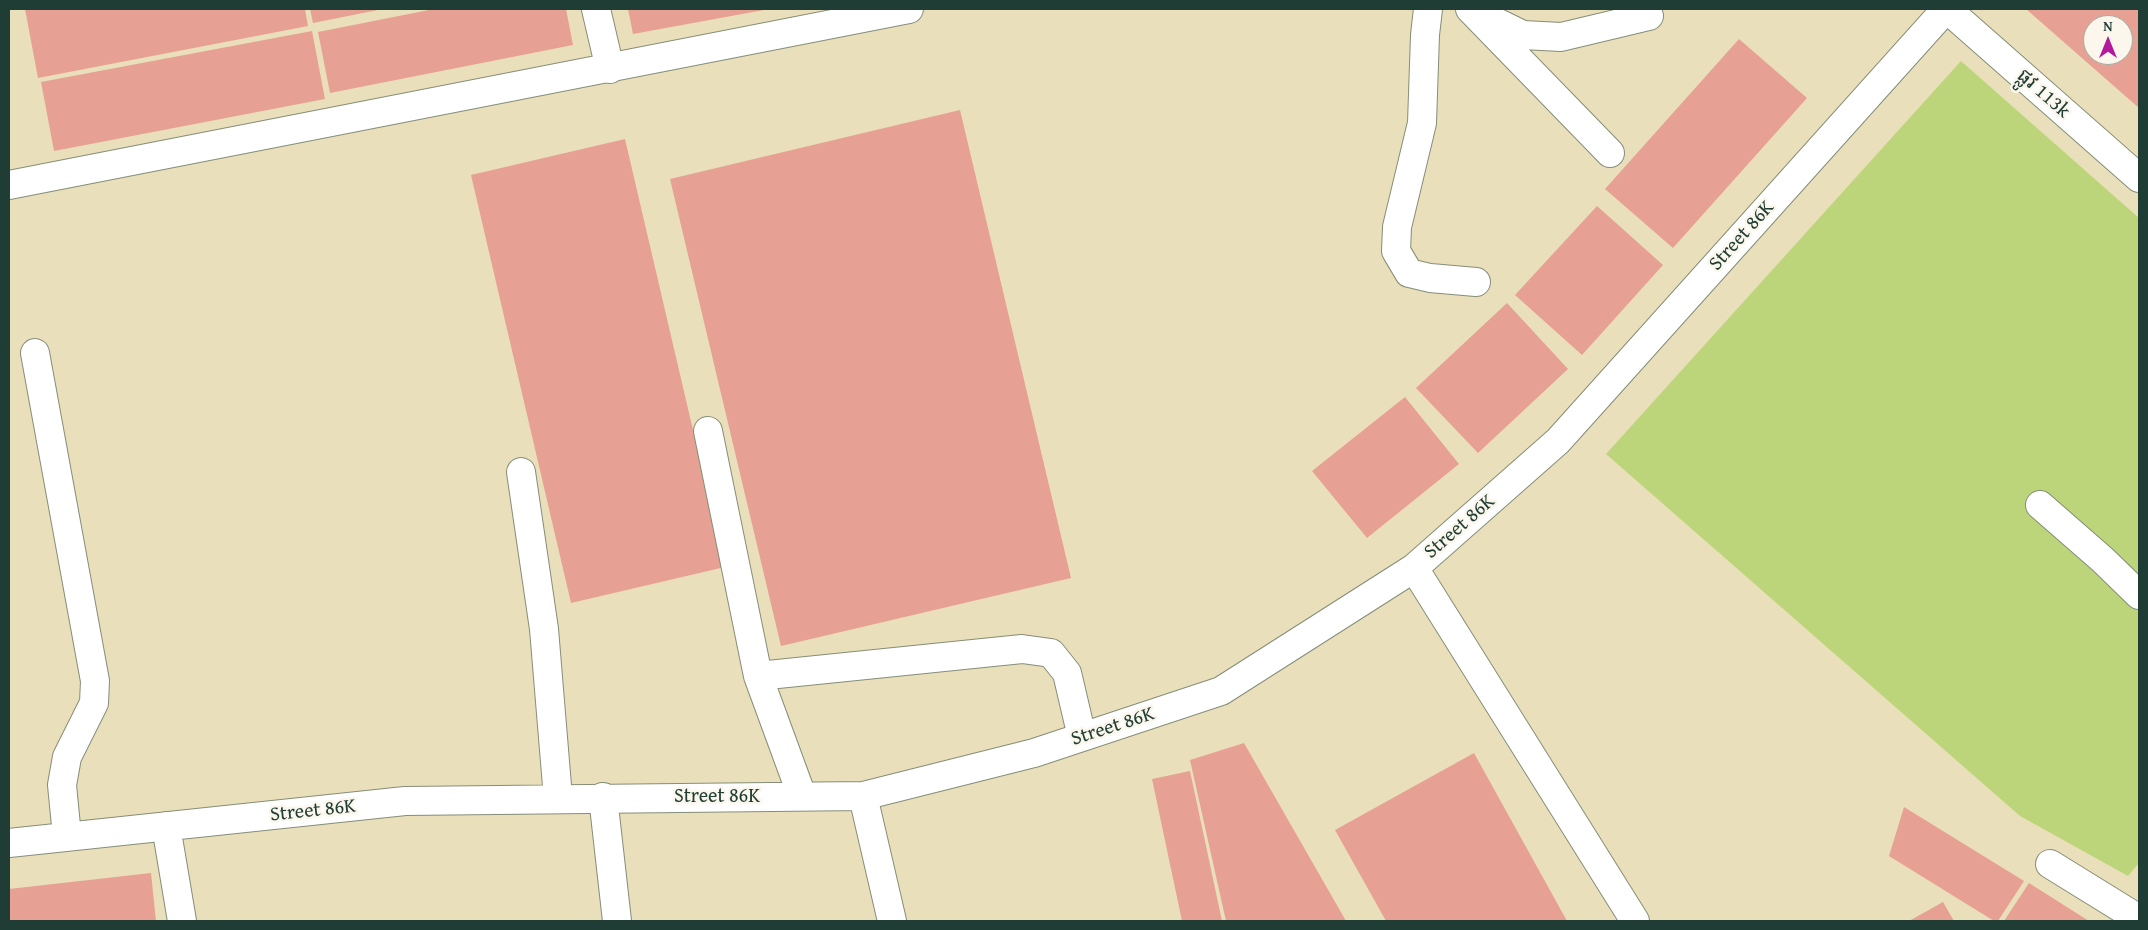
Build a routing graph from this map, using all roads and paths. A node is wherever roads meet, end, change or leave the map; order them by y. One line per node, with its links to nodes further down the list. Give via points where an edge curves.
1 (596, 9): 7 (street)
2 (909, 9): 7 (street)
3 (1428, 9): 11 (street, via 1422,123 1398,227 1396,251 1409,273)
4 (1471, 9): 6 (street, via 1522,35 1561,38); 8 (street)
5 (1946, 9): 9 (street, ផ្លូវ 113k); 16 (street, Street 86K, via 1558,441)
6 (1649, 16)
7 (610, 69): 10 (street)
8 (1610, 153)
9 (2139, 178)
10 (9, 185)
11 (1476, 282)
12 (35, 353): 25 (street, via 95,681 94,703 67,757 62,785)
13 (708, 431): 18 (street)
14 (520, 472): 23 (street, via 544,629)
15 (2040, 505): 17 (street)
16 (1414, 568): 19 (street, Street 86K, via 1221,691); 32 (street)
17 (2135, 580)
18 (758, 676): 19 (street, via 1022,649 1052,653 1067,673); 20 (street)
19 (1082, 737): 21 (street, Street 86K, via 1034,753)
20 (802, 796): 21 (street, Street 86K); 22 (street, Street 86K)
21 (863, 796): 31 (street)
22 (603, 797): 23 (street, Street 86K); 30 (street)
23 (558, 798): 24 (street, Street 86K, via 405,800)
24 (166, 826): 25 (street, Street 86K); 29 (street)
25 (67, 836): 26 (street, Street 86K)
26 (9, 843)
27 (2050, 864): 28 (street)
28 (2139, 919)
29 (182, 921)
30 (617, 921)
31 (892, 921)
32 (1634, 921)

